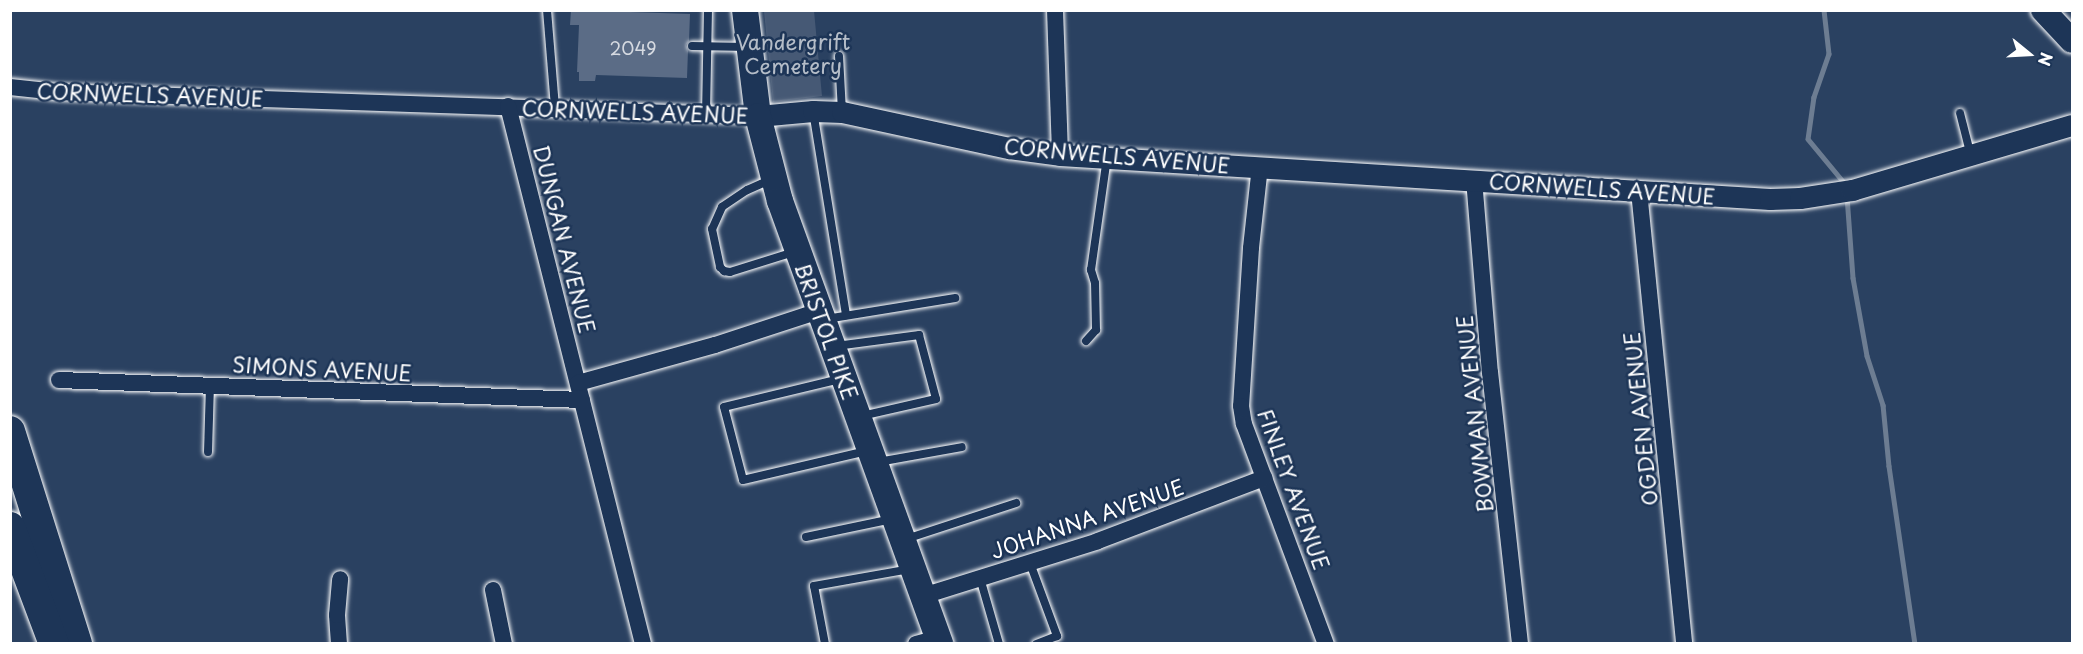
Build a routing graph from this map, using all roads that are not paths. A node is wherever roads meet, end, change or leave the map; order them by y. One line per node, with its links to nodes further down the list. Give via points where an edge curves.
1 (547, 10): 13 (lane)
2 (708, 10): 8 (lane)
3 (745, 10): 9 (main road, BRISTOL PIKE)
4 (1055, 10): 20 (street)
5 (2043, 10): 6 (main road)
6 (2073, 41)
7 (692, 46): 8 (lane)
8 (707, 46): 9 (lane); 17 (lane)
9 (749, 47): 18 (main road, BRISTOL PIKE)
10 (839, 56): 15 (lane)
11 (10, 87): 12 (street, CORNWELLS AVENUE)
12 (508, 106): 13 (street, CORNWELLS AVENUE); 35 (street, DUNGAN AVENUE)
13 (555, 108): 17 (street, CORNWELLS AVENUE)
14 (813, 111): 15 (street, CORNWELLS AVENUE); 18 (street, CORNWELLS AVENUE); 29 (lane)
15 (842, 112): 20 (street, CORNWELLS AVENUE, via 1009,148)
16 (1960, 112): 21 (lane)
17 (706, 114): 18 (street, CORNWELLS AVENUE)
18 (758, 116): 24 (main road, BRISTOL PIKE)
19 (2073, 125): 21 (street, CORNWELLS AVENUE)
20 (1060, 155): 22 (street, CORNWELLS AVENUE)
21 (1971, 156): 26 (street, CORNWELLS AVENUE, via 1847,191 1800,198)
22 (1107, 157): 23 (street, CORNWELLS AVENUE); 30 (lane, via 1091,270 1096,330)
23 (1260, 166): 25 (street, CORNWELLS AVENUE); 41 (street, FINLEY AVENUE, via 1241,406)
24 (773, 178): 27 (main road, BRISTOL PIKE); 27 (lane, via 722,207 712,229 720,267 730,272)
25 (1474, 180): 26 (street, CORNWELLS AVENUE); 62 (street, BOWMAN AVENUE, via 1490,372)
26 (1639, 191): 63 (street, OGDEN AVENUE)
27 (798, 251): 29 (main road, BRISTOL PIKE)
28 (956, 298): 29 (lane)
29 (829, 315): 31 (main road, BRISTOL PIKE); 35 (street, SIMONS AVENUE, via 680,356)
30 (1086, 341)
31 (832, 346): 32 (main road, BRISTOL PIKE); 36 (lane, via 919,335 936,399)
32 (844, 378): 36 (main road, BRISTOL PIKE); 40 (lane, via 724,407 743,480)
33 (59, 380): 34 (street, SIMONS AVENUE)
34 (210, 385): 35 (street, SIMONS AVENUE); 39 (lane)
35 (580, 392): 57 (street, DUNGAN AVENUE)
36 (858, 416): 40 (main road, BRISTOL PIKE)
37 (10, 432): 54 (highway)
38 (962, 447): 40 (lane)
39 (208, 452)
40 (873, 457): 44 (main road, BRISTOL PIKE)
41 (1264, 478): 46 (street, JOHANNA AVENUE); 61 (street, FINLEY AVENUE)
42 (1016, 503): 44 (lane)
43 (10, 527): 53 (highway)
44 (899, 530): 45 (lane); 47 (main road, BRISTOL PIKE)
45 (806, 537)
46 (1030, 563): 48 (street, JOHANNA AVENUE); 60 (lane, via 1057,636)
47 (913, 568): 51 (main road, BRISTOL PIKE); 58 (lane, via 814,586)
48 (980, 578): 51 (street, JOHANNA AVENUE); 59 (lane)
49 (340, 579): 55 (street, via 336,615)
50 (493, 590): 56 (street)
51 (923, 596): 52 (main road, BRISTOL PIKE)
52 (932, 642)
53 (54, 644)
54 (77, 644)
55 (339, 644)
56 (504, 644)
57 (643, 644)
58 (825, 644)
59 (999, 644)
60 (1035, 644)
61 (1326, 644)
62 (1520, 644)
63 (1684, 644)

